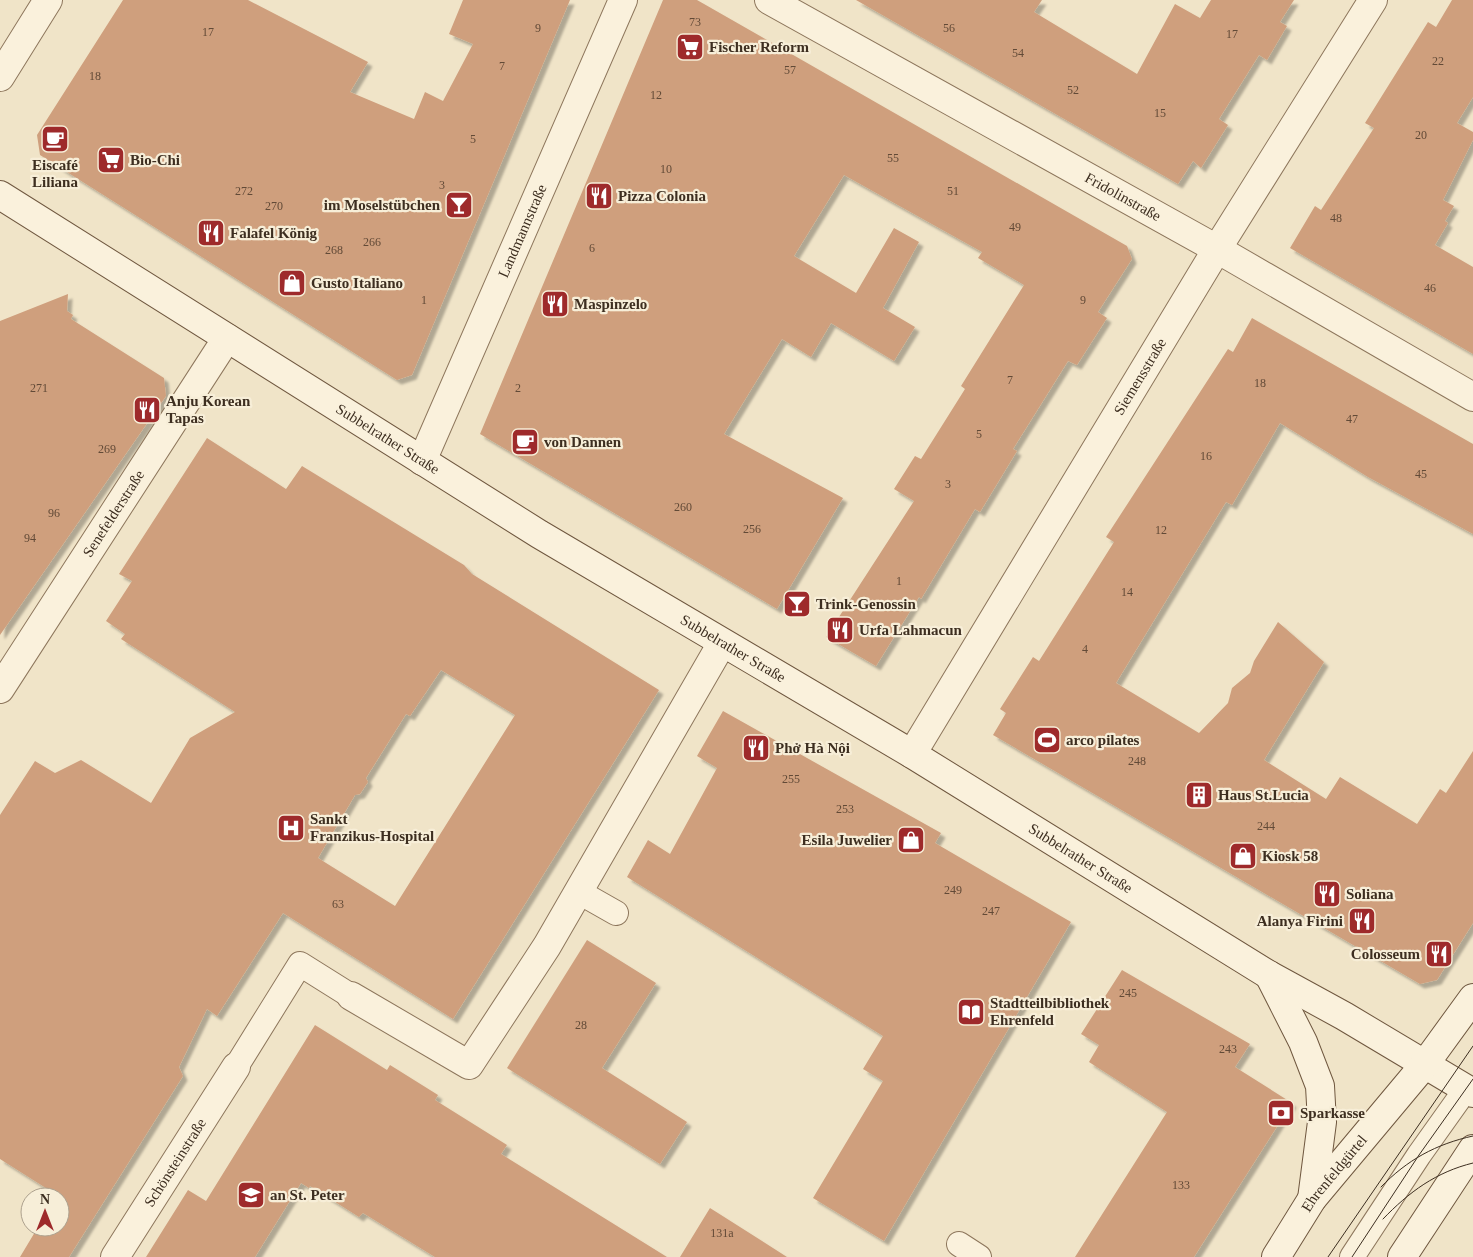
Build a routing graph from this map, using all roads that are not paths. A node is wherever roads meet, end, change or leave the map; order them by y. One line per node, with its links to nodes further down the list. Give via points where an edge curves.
1 (48, 0): 5 (street)
2 (622, 0): 10 (street, Landmannstraße)
3 (769, 0): 7 (street, Fridolinstraße)
4 (1373, 0): 7 (street, Siemensstraße)
5 (0, 77)
6 (0, 195): 8 (street, Subbelrather Straße)
7 (1217, 250): 9 (street, Fridolinstraße); 13 (street, Siemensstraße)
8 (227, 338): 10 (street, Subbelrather Straße); 12 (street, Senefelderstraße)
9 (1473, 398)
10 (422, 461): 11 (street, Subbelrather Straße)
11 (722, 642): 13 (street, Subbelrather Straße); 14 (street)
12 (0, 689)
13 (912, 754): 16 (street, Subbelrather Straße)
14 (579, 892): 15 (lane); 17 (street, via 469,1065)
15 (616, 914)
16 (1269, 975): 19 (street, Subbelrather Straße); 23 (street, via 1303,1042 1320,1086 1322,1122)
17 (351, 996): 20 (lane, via 300,964)
18 (1473, 998): 19 (street, Ehrenfeldgürtel)
19 (1425, 1064): 21 (street, Subbelrather Straße); 23 (street, Ehrenfeldgürtel)
20 (236, 1067): 25 (street, Schönsteinstraße)
21 (1469, 1091): 28 (lane, via 1418,1155)
22 (1473, 1149): 29 (street)
23 (1312, 1199): 27 (street, Ehrenfeldgürtel)
24 (960, 1244): 26 (lane)
25 (115, 1257)
26 (979, 1257)
27 (1276, 1257)
28 (1352, 1257)
29 (1402, 1257)

